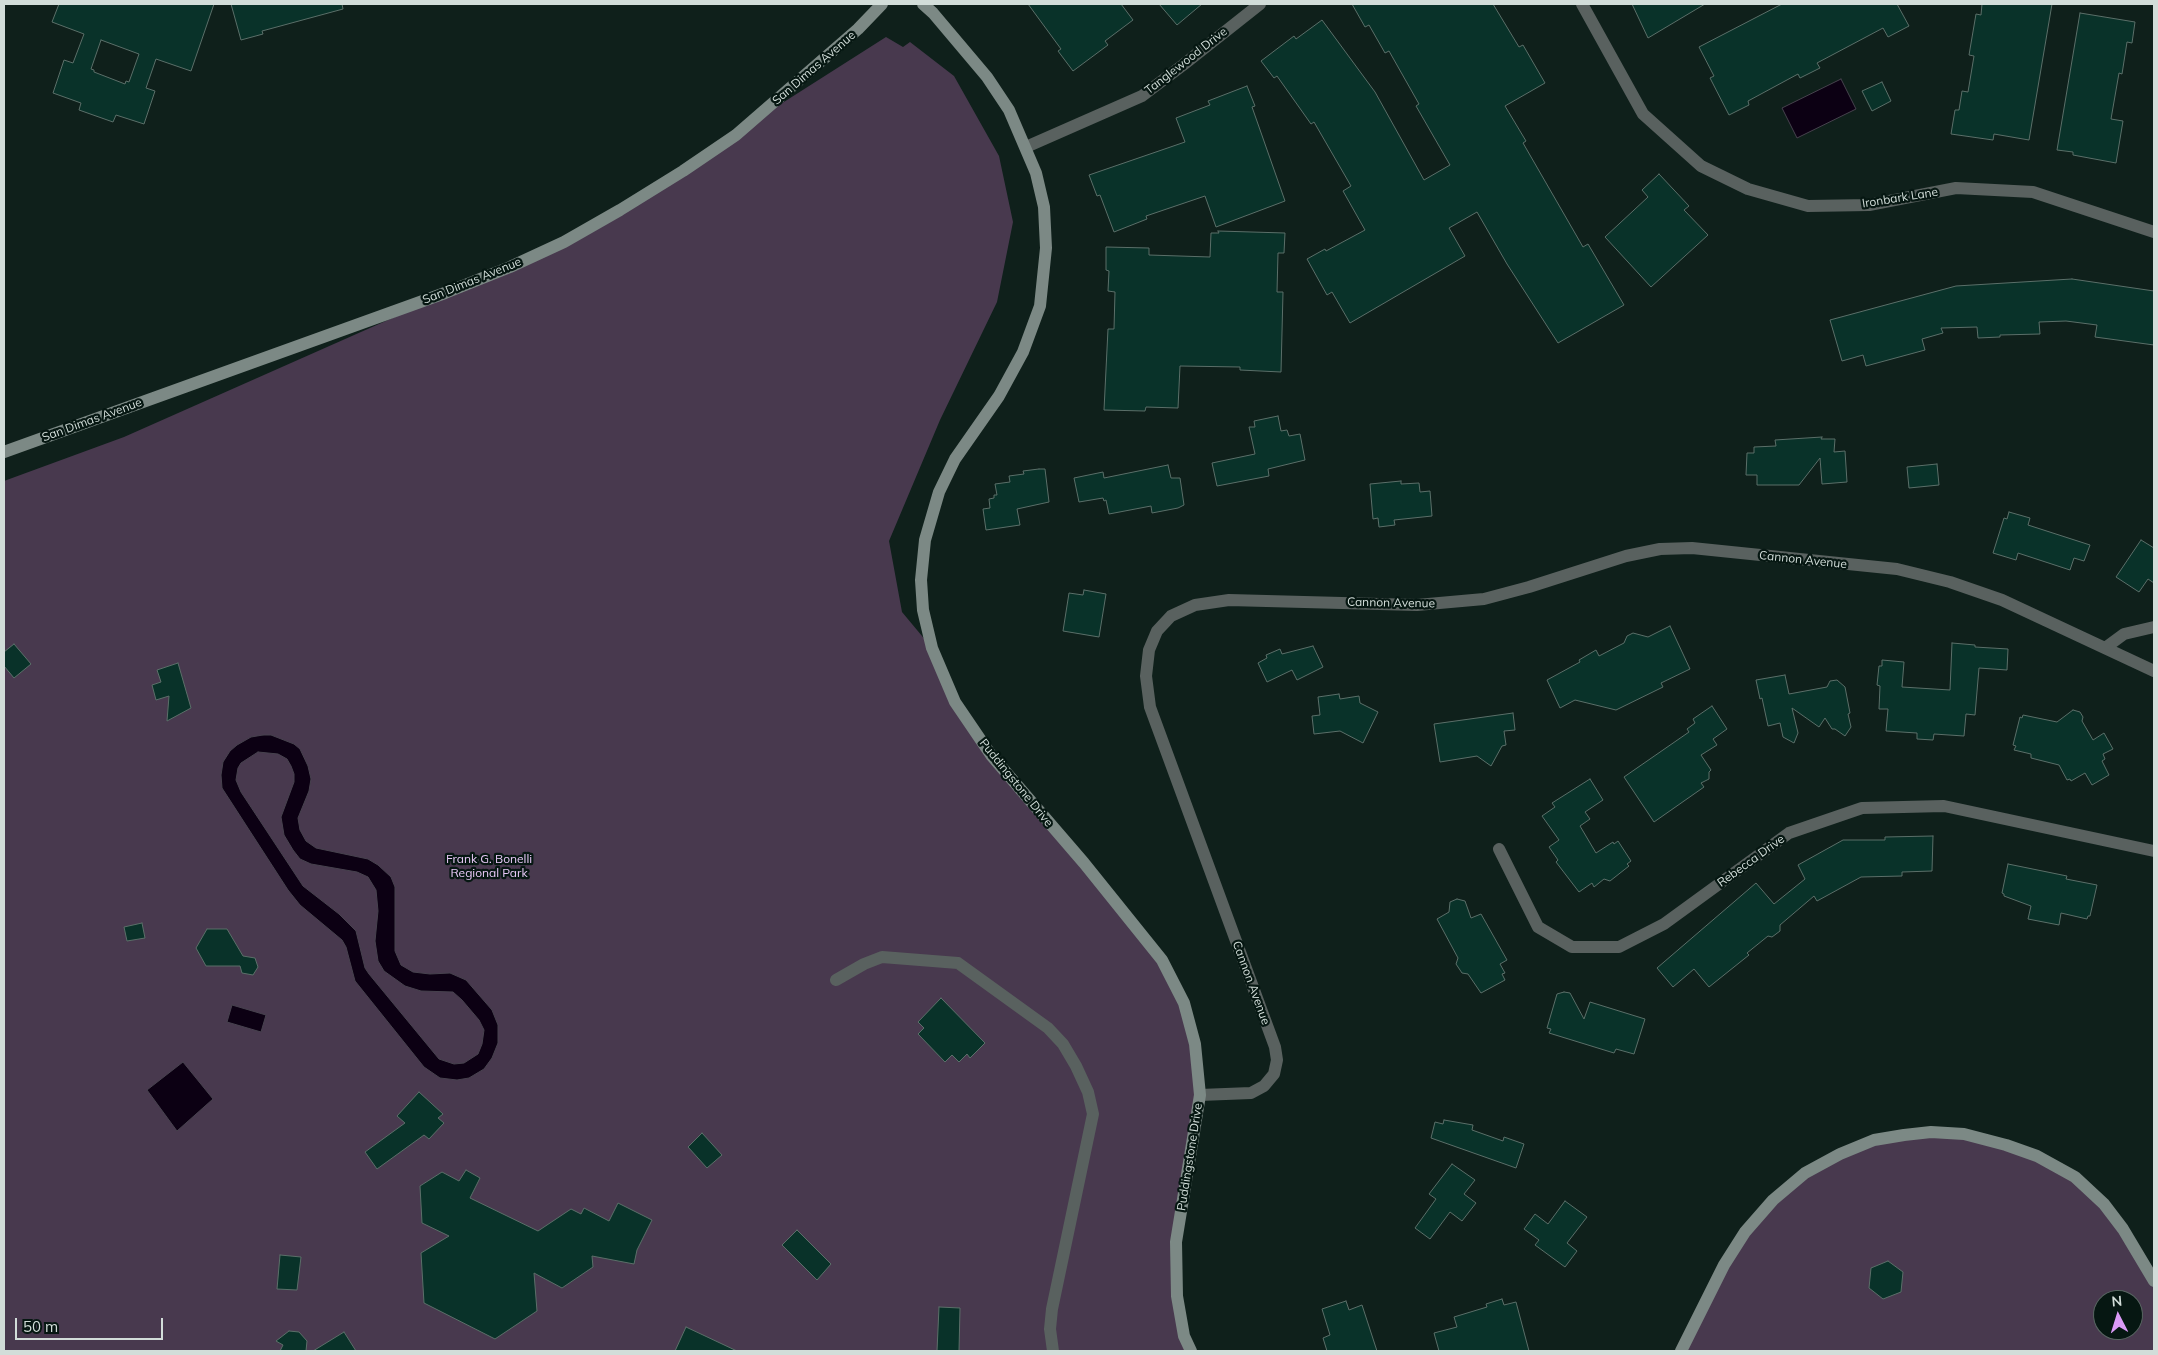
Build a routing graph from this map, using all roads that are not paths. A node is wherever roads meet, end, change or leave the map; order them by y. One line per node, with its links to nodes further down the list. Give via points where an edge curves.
1 (882, 4): 7 (street, San Dimas Avenue, via 858,29 736,135 683,171 564,242 446,293)
2 (923, 4): 5 (street, Puddingstone Drive, via 988,77 1009,110)
3 (1260, 4): 5 (street, Tanglewood Drive, via 1142,96)
4 (1582, 4): 6 (street, Ironbark Lane, via 1643,114 1701,166 1748,189 1808,206 1869,205 1956,188 2033,192)
5 (1026, 147): 14 (street, Puddingstone Drive, via 1044,207 1046,248 1040,306 1023,352 998,396 955,459 939,492 925,540 921,580 923,610 932,648 955,702 991,755 1162,960 1184,1002 1195,1044)
6 (2154, 232)
7 (4, 452)
8 (2154, 627): 9 (street, via 2124,634)
9 (2104, 648): 10 (street, Cannon Avenue); 14 (street, Cannon Avenue, via 2002,600 1950,582 1897,569 1692,548 1660,549 1626,556 1484,599 1417,605 1229,600 1195,605 1171,616 1157,631 1149,650 1146,676 1150,708 1275,1047 1277,1060 1274,1074 1264,1086 1251,1092)
10 (2154, 671)
11 (1500, 849): 12 (street, Rebecca Drive, via 1538,927 1572,947 1619,947 1664,924 1789,833 1862,808 1944,806)
12 (2154, 851)
13 (836, 980): 16 (street, via 882,957 958,963 1048,1028 1063,1044 1076,1066 1088,1092 1093,1114 1052,1309)
14 (1200, 1095): 17 (street, Puddingstone Drive, via 1176,1242 1177,1296 1184,1336)
15 (2154, 1281): 18 (street, via 2123,1228 2104,1204 2075,1178 2037,1156 2006,1144 1964,1134 1904,1134 1874,1140 1840,1154 1805,1173 1773,1200 1745,1232 1724,1265)
16 (1053, 1351)
17 (1191, 1351)
18 (1681, 1351)

